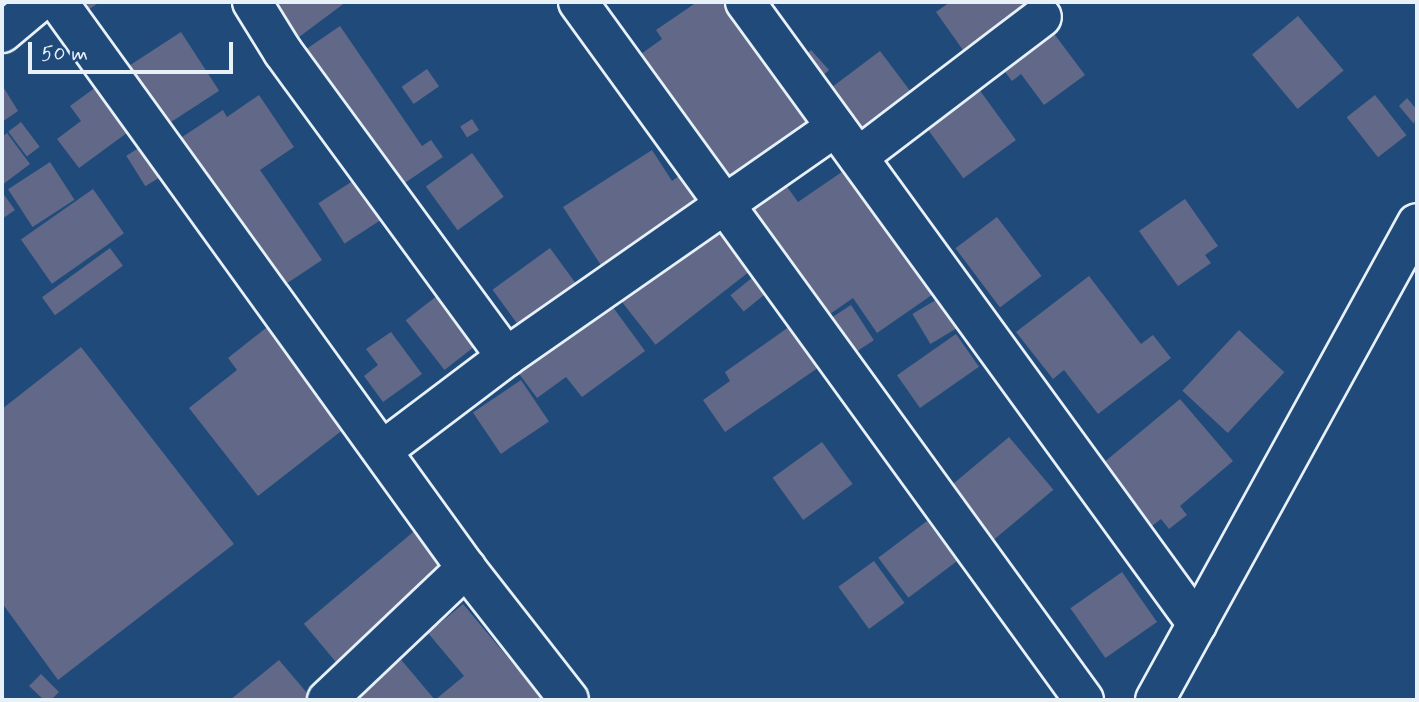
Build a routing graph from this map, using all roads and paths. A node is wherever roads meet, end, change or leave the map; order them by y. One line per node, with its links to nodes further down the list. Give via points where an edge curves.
1 (39, 2): 7 (street)
2 (58, 2): 13 (street)
3 (252, 2): 12 (street, via 283,52)
4 (578, 2): 10 (street)
5 (745, 2): 8 (street)
6 (1042, 17): 9 (street)
7 (2, 33)
8 (836, 127): 9 (street); 10 (street)
9 (858, 157): 15 (street)
10 (724, 203): 12 (street); 18 (street)
11 (1417, 223): 15 (street)
12 (506, 356): 13 (street)
13 (383, 450): 14 (street)
14 (466, 568): 16 (street); 17 (street)
15 (1197, 624): 19 (street)
16 (561, 697)
17 (327, 700)
18 (1084, 700)
19 (1155, 700)

